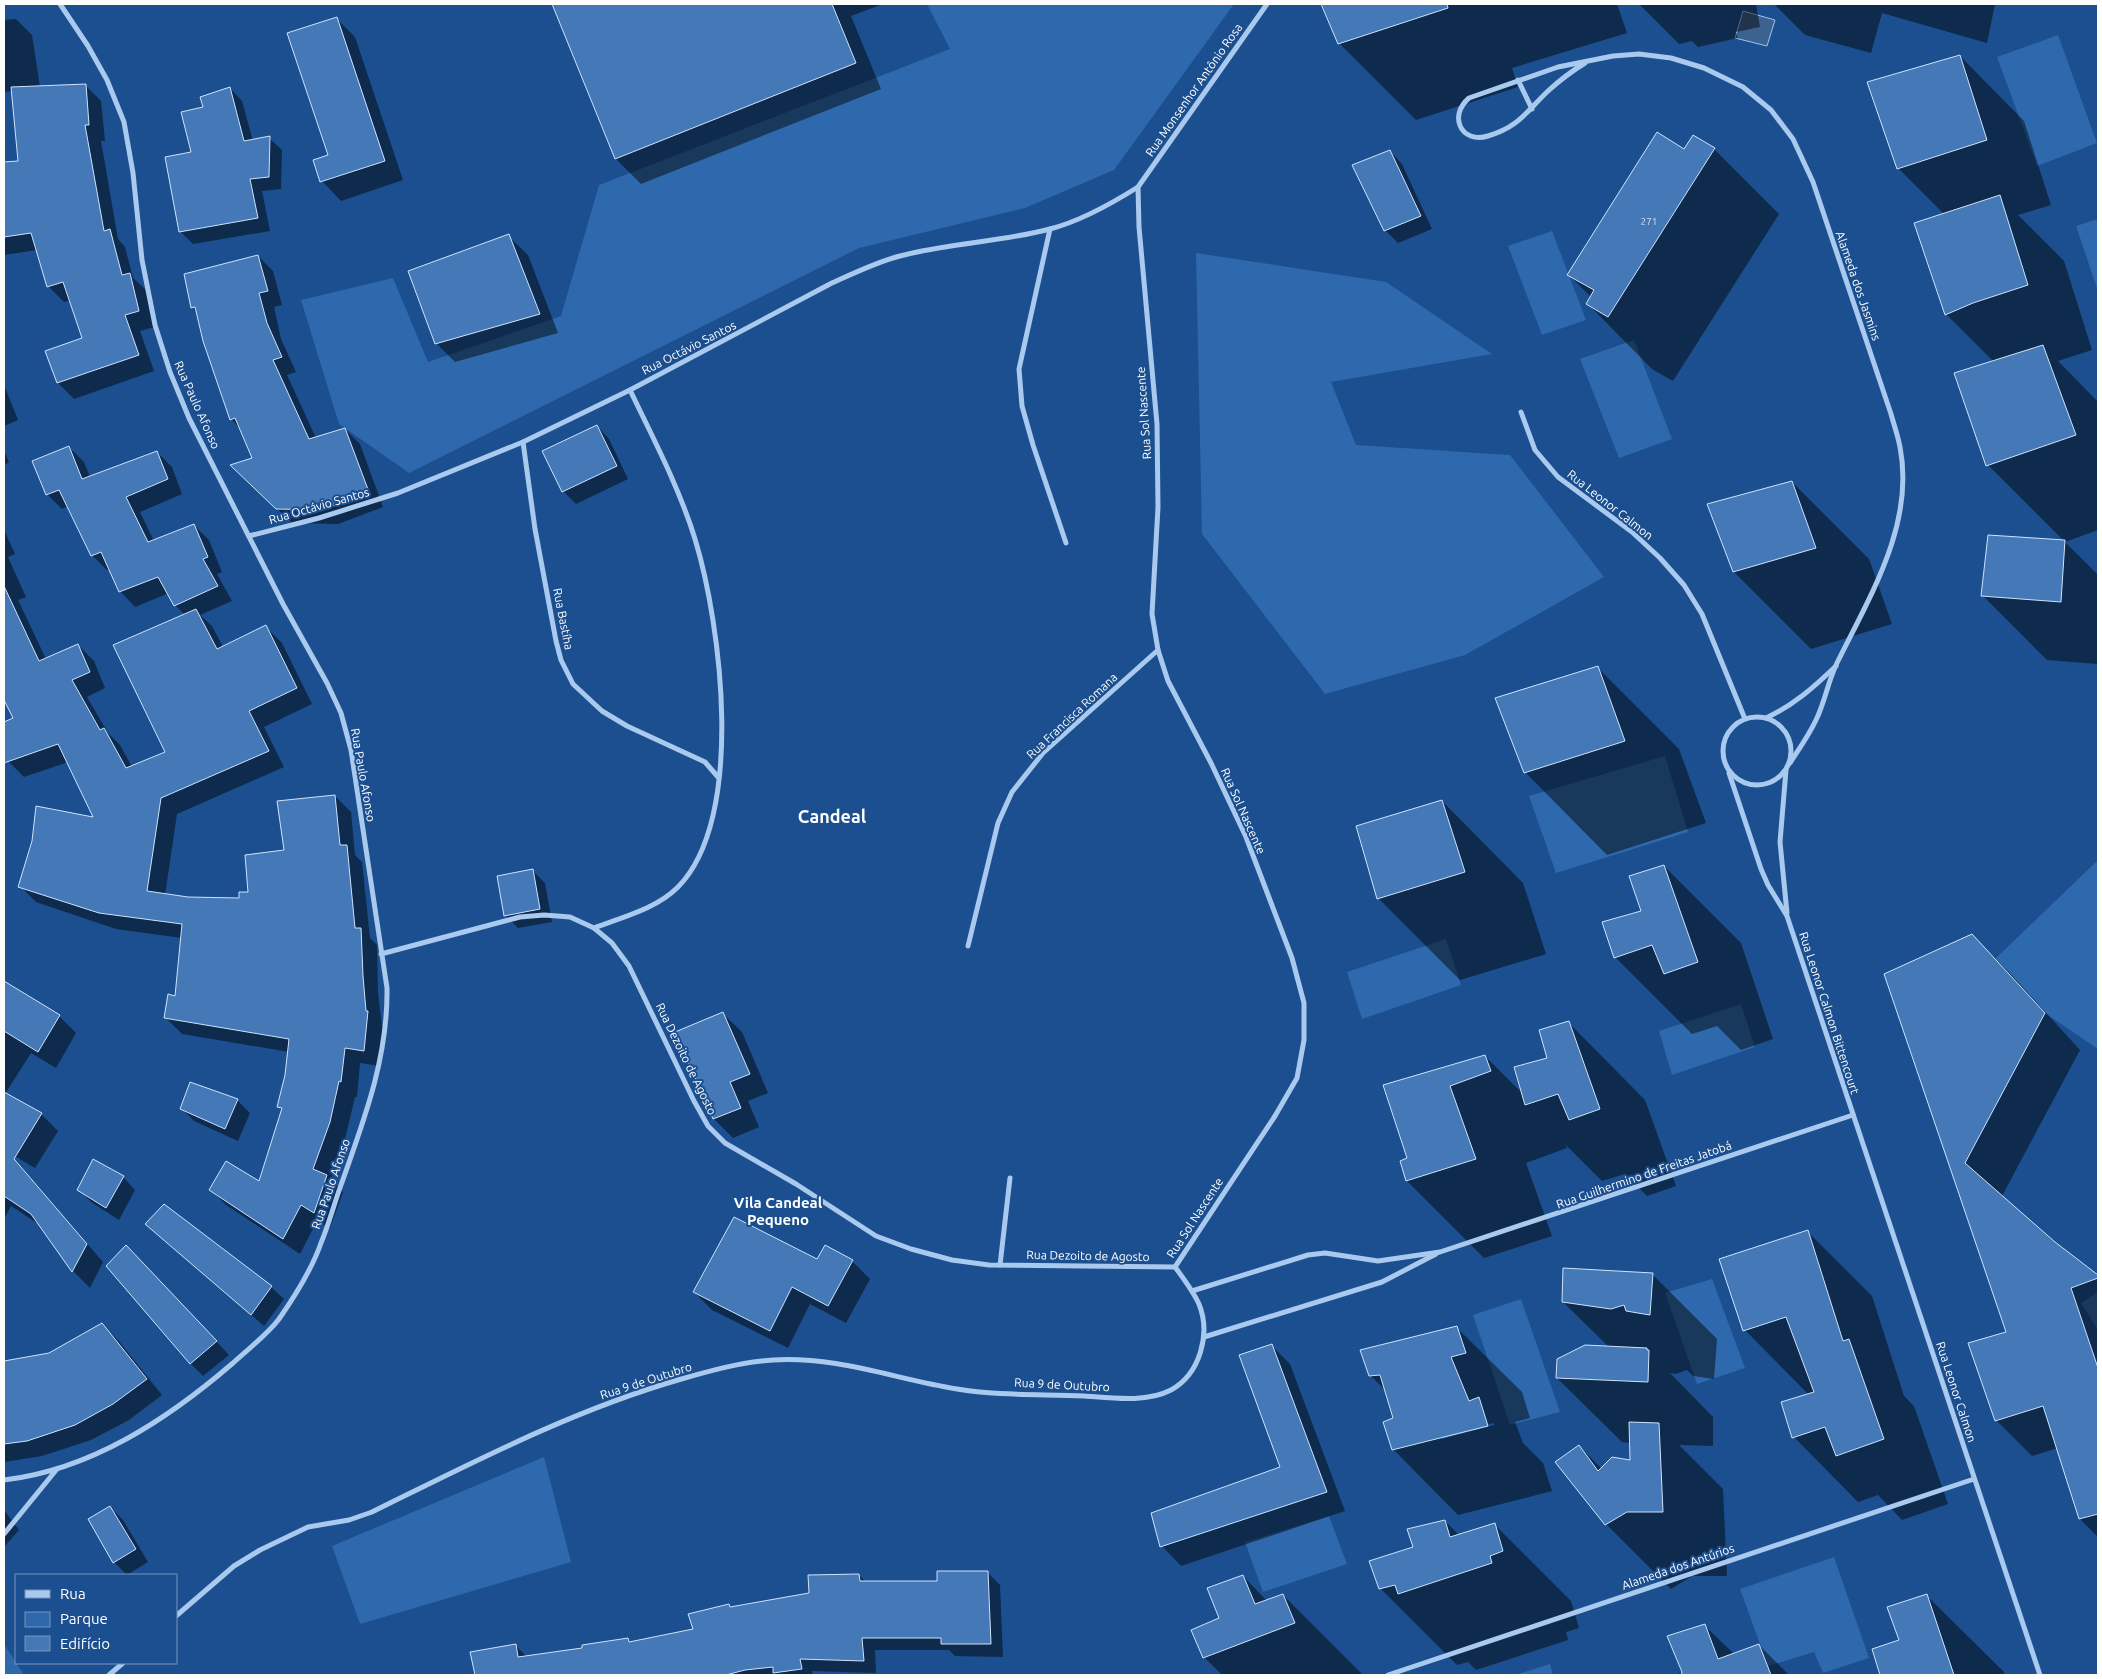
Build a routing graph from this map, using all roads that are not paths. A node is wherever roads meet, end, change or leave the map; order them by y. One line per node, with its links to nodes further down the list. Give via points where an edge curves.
1 (60, 4): 11 (street, Rua Paulo Afonso, via 107,80 124,122 142,260 161,344 189,418)
2 (1267, 4): 6 (street, Rua Monsenhor Antônio Rosa)
3 (1585, 63): 4 (street, Alameda dos Jasmins, via 1558,67); 5 (street, Alameda dos Jasmins, via 1562,78); 14 (street, Alameda dos Jasmins, via 1639,54 1671,58 1704,68 1742,87 1771,110 1793,139 1813,182 1893,422 1900,448 1903,489 1897,526 1885,563)
4 (1518, 80): 5 (street); 5 (street, Alameda dos Jasmins, via 1469,98 1461,105 1459,125 1465,133 1476,138 1487,137 1512,128)
5 (1532, 109)
6 (1138, 187): 7 (street, Rua Octávio Santos, via 1082,218); 13 (street, Rua Sol Nascente, via 1157,424 1158,507 1152,614)
7 (1050, 229): 8 (street, Rua Octávio Santos, via 899,256 861,270); 12 (street, via 1019,369 1022,406)
8 (630, 390): 10 (street, Rua Octávio Santos); 20 (street, via 695,538 709,594 721,677 722,735)
9 (1521, 412): 16 (street, Rua Leonor Calmon, via 1535,450 1558,477 1632,532 1684,585 1702,614)
10 (523, 442): 11 (street, Rua Octávio Santos, via 398,493); 20 (street, Rua Bastíha, via 556,641 573,684 602,711 705,762)
11 (249, 536): 24 (street, Rua Paulo Afonso, via 341,713 350,750)
12 (1066, 543)
13 (1158, 650): 23 (street, Rua Francisca Romana, via 1043,753 1012,792 998,823); 29 (street, Rua Sol Nascente, via 1168,681 1246,838 1292,958 1304,1003 1304,1040 1297,1078)
14 (1836, 665): 15 (street, Alameda dos Jasmins, via 1801,698); 17 (street, Alameda dos Jasmins, via 1816,720)
15 (1766, 718): 16 (street); 17 (street, via 1778,724 1787,735 1792,749)
16 (1745, 719): 19 (street, via 1733,725 1723,742 1723,761)
17 (1790, 762): 18 (street)
18 (1786, 770): 19 (street, via 1777,780 1752,786 1739,782); 21 (street, Rua Leonor Calmon Bittencourt, via 1780,842)
19 (1729, 773): 21 (street, Rua Leonor Calmon Bittencourt, via 1761,868)
20 (718, 776): 22 (street, via 712,819 701,854 680,886 654,905)
21 (1787, 916): 25 (street, Rua Leonor Calmon Bittencourt)
22 (594, 928): 24 (street, Rua Dezoito de Agosto, via 570,917 520,917); 28 (street, Rua Dezoito de Agosto, via 612,943 629,966 694,1101 708,1126 725,1144 796,1184 876,1236 952,1260)
23 (968, 946)
24 (381, 954): 33 (street, Rua Paulo Afonso, via 387,988 387,1018 371,1097 321,1244 284,1312 253,1346 176,1408 138,1433)
25 (1853, 1115): 27 (street, Rua Guilhermino de Freitas Jatobá); 34 (street, Rua Leonor Calmon)
26 (1010, 1178): 28 (street)
27 (1440, 1252): 30 (street, Rua Guilhermino de Freitas Jatobá, via 1378,1262 1325,1253 1308,1255); 31 (street, Rua Guilhermino de Freitas Jatobá, via 1382,1282)
28 (1000, 1265): 29 (street, Rua Dezoito de Agosto)
29 (1175, 1268): 30 (street, Rua Sol Nascente)
30 (1192, 1291): 31 (street, Rua Sol Nascente, via 1204,1319)
31 (1204, 1337): 32 (street, Rua Sol Nascente, via 1192,1370)
32 (1170, 1390): 37 (street, Rua 9 de Outubro, via 1145,1398 960,1390 848,1365 808,1360 736,1365 624,1396 545,1428 372,1512 288,1535 234,1566)
33 (57, 1469): 35 (street, Rua Paulo Afonso); 36 (street, Rua Paulo Afonso)
34 (1974, 1479): 40 (street, Alameda dos Antúrios); 41 (street, Rua Leonor Calmon)
35 (4, 1480)
36 (4, 1534)
37 (178, 1614)
38 (122, 1664): 39 (street)
39 (109, 1675)
40 (1388, 1675)
41 (2040, 1675)

